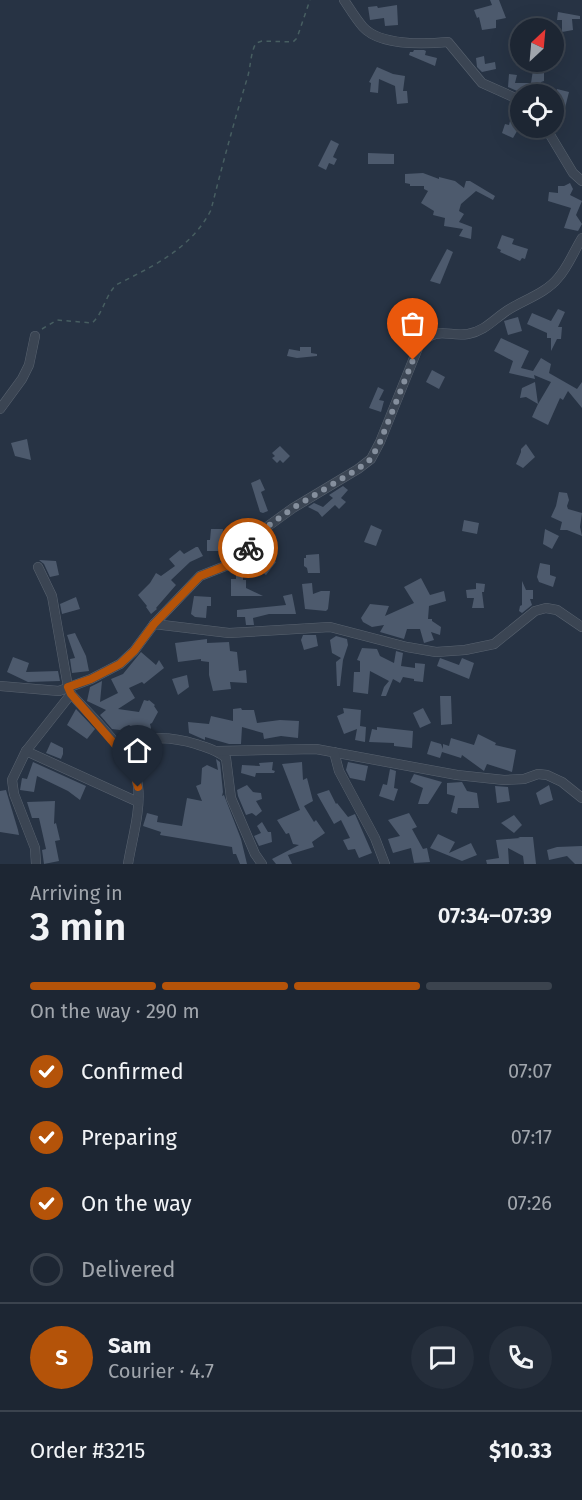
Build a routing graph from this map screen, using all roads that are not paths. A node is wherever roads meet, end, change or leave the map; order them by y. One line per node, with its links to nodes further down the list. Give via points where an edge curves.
1 (344, 0): 2 (street, via 372,34 422,45 448,42 482,82)
2 (510, 95)
3 (552, 138): 4 (street)
4 (582, 181)
5 (582, 238): 9 (street, via 558,279 491,325 468,334 430,334 420,343 371,459 257,534 233,563 200,576)
6 (35, 336): 7 (street, via 29,365)
7 (0, 410)
8 (38, 567): 12 (street, via 52,596)
9 (154, 624): 10 (street, via 229,633 330,627 436,652 494,644 535,611 546,608 557,610); 12 (street, via 120,664)
10 (582, 627)
11 (0, 686): 12 (street)
12 (69, 690): 13 (street); 15 (street)
13 (118, 747): 14 (street, via 165,737); 20 (street, via 131,763)
14 (218, 751): 16 (street); 23 (street, via 226,758 231,798)
15 (26, 752): 17 (street); 20 (street)
16 (334, 752): 19 (street, via 457,776 504,780 547,775); 24 (street, via 339,771)
17 (12, 780): 18 (street); 21 (street, via 35,848)
18 (0, 784)
19 (582, 798)
20 (138, 802): 22 (street)
21 (36, 864)
22 (128, 864)
23 (262, 864)
24 (385, 864)

